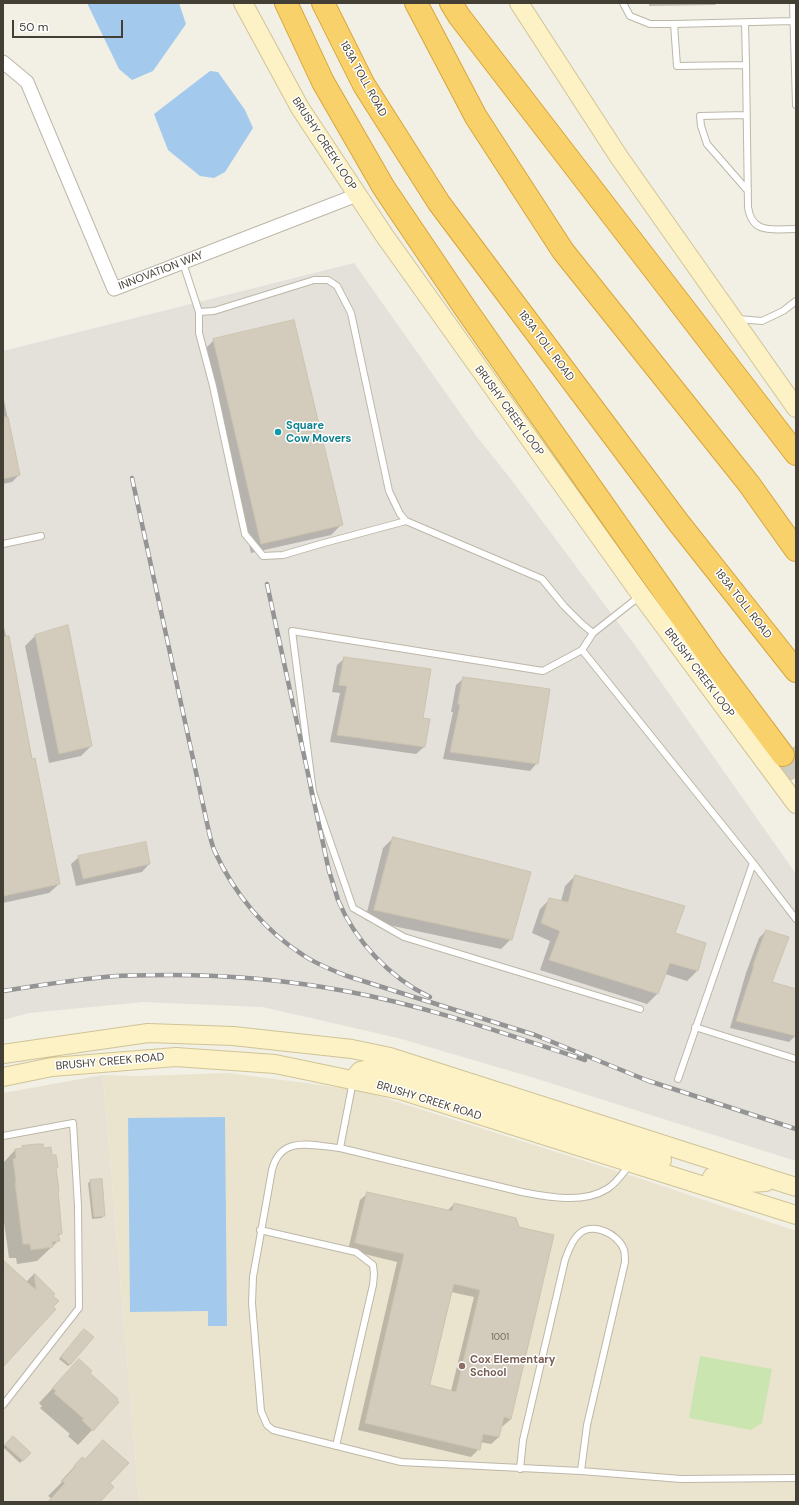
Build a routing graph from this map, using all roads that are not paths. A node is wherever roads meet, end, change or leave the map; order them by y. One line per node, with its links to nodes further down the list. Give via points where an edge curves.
1 (243, 3): 18 (main road, BRUSHY CREEK LOOP, via 300,108)
2 (286, 3): 34 (highway, via 323,82 384,188 707,653)
3 (323, 3): 33 (highway, 183A TOLL ROAD, via 364,85 439,203 678,522)
4 (416, 3): 29 (highway, via 476,116 563,251 749,484)
5 (451, 3): 25 (highway, via 540,124)
6 (519, 3): 23 (main road, via 619,157)
7 (623, 3): 11 (lane, via 630,16 650,24)
8 (793, 3): 9 (lane)
9 (793, 21): 10 (lane); 13 (lane)
10 (744, 23): 11 (lane); 14 (lane)
11 (674, 24): 14 (lane, via 677,66)
12 (3, 62): 20 (street, INNOVATION WAY, via 27,82 114,289)
13 (795, 62): 15 (lane)
14 (746, 65): 16 (lane)
15 (796, 105)
16 (746, 115): 17 (lane); 17 (lane, via 700,116 707,144)
17 (748, 192): 19 (lane, via 749,216 755,225 764,228)
18 (357, 195): 20 (street, INNOVATION WAY); 30 (main road, BRUSHY CREEK LOOP)
19 (796, 229)
20 (183, 263): 22 (lane)
21 (796, 301): 23 (lane, via 783,311 762,321)
22 (199, 312): 26 (lane, via 214,311 314,280 328,280 337,286 351,313 389,491); 26 (lane, via 199,333 245,534 263,556 283,555)
23 (732, 318): 24 (main road)
24 (796, 408)
25 (796, 454)
26 (406, 521): 31 (lane, via 542,579 564,606)
27 (41, 536): 28 (lane)
28 (3, 544)
29 (796, 550)
30 (641, 595): 31 (lane); 35 (main road, BRUSHY CREEK LOOP)
31 (593, 633): 32 (lane)
32 (582, 650): 36 (lane); 38 (lane, via 543,671 292,631 313,792 353,908 404,937)
33 (796, 671)
34 (783, 755)
35 (796, 804)
36 (753, 863): 37 (lane); 39 (lane)
37 (796, 919)
38 (640, 1009)
39 (695, 1027): 41 (lane); 43 (lane)
40 (3, 1054): 48 (main road, BRUSHY CREEK ROAD, via 148,1033 233,1036 352,1049 390,1057)
41 (796, 1059)
42 (3, 1077): 44 (main road, BRUSHY CREEK ROAD, via 52,1067 176,1057 275,1064)
43 (678, 1078)
44 (354, 1079): 46 (lane); 47 (main road, BRUSHY CREEK ROAD, via 400,1090); 48 (main road, via 360,1071 385,1071 732,1184)
45 (3, 1136): 52 (lane, via 73,1123 78,1206 79,1308)
46 (340, 1148): 47 (lane, via 527,1193 567,1198 592,1196 607,1189 618,1181); 51 (lane, via 296,1144 285,1148 274,1162)
47 (631, 1164): 50 (main road, BRUSHY CREEK ROAD)
48 (779, 1182): 49 (main road, BRUSHY CREEK ROAD)
49 (796, 1187)
50 (796, 1215)
51 (260, 1230): 53 (lane, via 252,1303 261,1411 267,1425 273,1430); 53 (lane, via 356,1252 373,1265 373,1285)
52 (3, 1405)
53 (336, 1446): 54 (lane, via 401,1462)
54 (520, 1469): 55 (lane); 55 (lane, via 523,1440 565,1260 578,1234 589,1228 603,1230 617,1239 624,1249 625,1262 586,1425)
55 (581, 1471): 56 (lane, via 681,1479)
56 (796, 1478)

